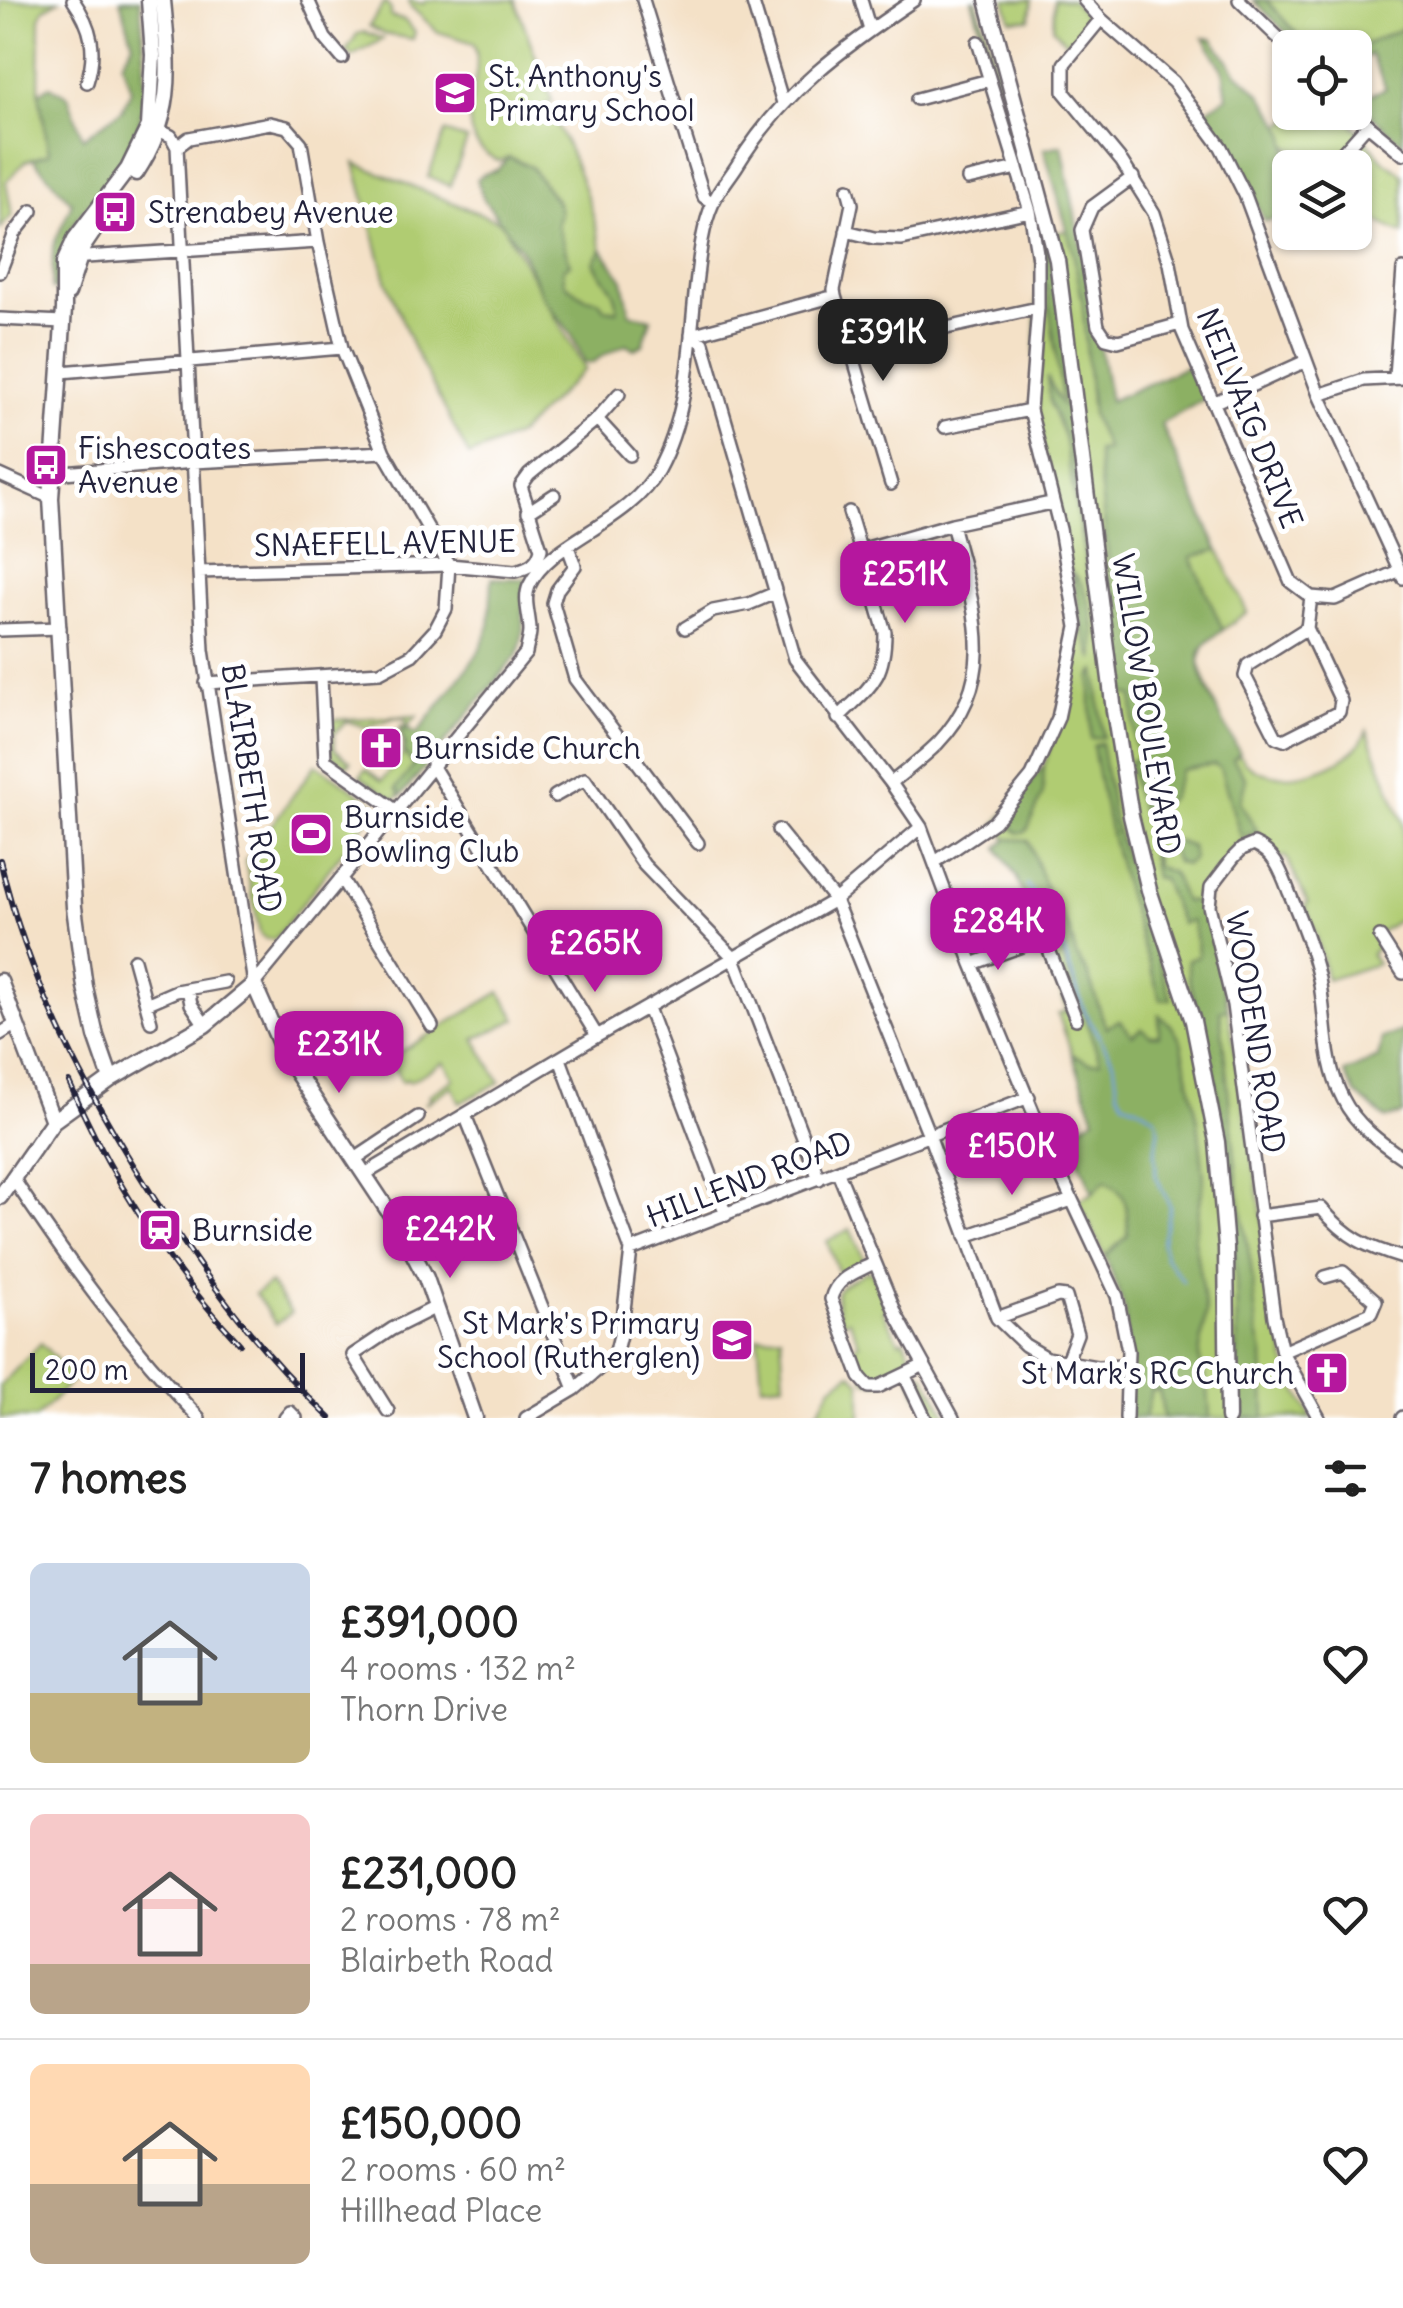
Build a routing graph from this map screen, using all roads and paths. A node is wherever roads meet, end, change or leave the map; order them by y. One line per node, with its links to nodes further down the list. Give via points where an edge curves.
1 (72, 0): 18 (street, via 101,59)
2 (149, 0): 22 (main road)
3 (164, 0): 22 (main road, via 168,87)
4 (308, 0): 16 (street, via 324,38)
5 (643, 0): 31 (street, via 704,196)
6 (752, 0): 20 (street)
7 (861, 0): 13 (street)
8 (914, 0): 13 (street)
9 (987, 0): 151 (main road, WILLOW BOULEVARD, via 1057,260 1131,816 1192,1021 1218,1142)
10 (1084, 0): 12 (street)
11 (1239, 0): 14 (street)
12 (1101, 20): 28 (street, NEILVAIG DRIVE, via 1064,64 1064,92); 49 (street, via 1172,82 1221,148 1246,195)
13 (870, 30): 20 (street)
14 (1272, 32)
15 (978, 42): 17 (street)
16 (342, 58)
17 (990, 80): 19 (street); 27 (street)
18 (87, 82)
19 (917, 99)
20 (784, 102): 31 (street)
21 (1372, 127): 26 (street)
22 (155, 128): 24 (street); 42 (main road, via 68,251)
23 (1363, 130): 25 (street)
24 (177, 147): 35 (street, via 202,135 270,123 287,127 300,143); 36 (street, BLAIRBETH ROAD)
25 (1346, 150)
26 (1403, 154)
27 (1017, 168): 29 (street); 33 (street)
28 (1133, 177): 44 (street, NEILVAIG DRIVE, via 1164,238); 44 (street, via 1092,207 1082,230 1098,326 1118,341)
29 (968, 179)
30 (848, 189): 34 (street)
31 (713, 203): 46 (street)
32 (32, 211): 38 (street, via 15,232)
33 (1030, 212): 34 (street, via 902,239); 41 (street)
34 (846, 231): 40 (street)
35 (318, 242): 36 (street); 47 (street)
36 (182, 250): 37 (street); 48 (street, BLAIRBETH ROAD)
37 (86, 257)
38 (0, 272)
39 (1402, 277): 51 (street)
40 (836, 296): 46 (street); 63 (street)
41 (1038, 308): 45 (street); 55 (street)
42 (64, 315): 43 (street); 50 (main road)
43 (0, 319)
44 (1180, 324): 54 (street, NEILVAIG DRIVE)
45 (924, 333)
46 (692, 335): 70 (street, via 684,393 659,469 618,516); 75 (street, via 703,343)
47 (342, 348): 48 (street); 58 (street)
48 (188, 360): 50 (street); 60 (street, BLAIRBETH ROAD)
49 (1306, 361): 53 (street); 54 (street)
50 (61, 372): 61 (main road)
51 (1399, 377): 53 (street)
52 (619, 394): 56 (street, SNAEFELL AVENUE)
53 (1319, 395): 74 (street)
54 (1213, 402): 76 (street, NEILVAIG DRIVE, via 1291,582)
55 (1030, 410): 57 (street); 66 (street)
56 (597, 420): 59 (street); 67 (street, SNAEFELL AVENUE, via 529,475 521,486)
57 (946, 426)
58 (384, 452): 60 (street); 72 (street)
59 (630, 455)
60 (193, 462): 61 (street); 73 (street, BLAIRBETH ROAD)
61 (52, 474): 65 (main road)
62 (0, 475): 65 (street)
63 (892, 484)
64 (554, 495): 67 (street)
65 (51, 498): 77 (main road)
66 (1051, 503): 69 (street); 91 (street, via 1077,627 1058,718 1032,776 994,822)
67 (528, 512): 72 (street, SNAEFELL AVENUE, via 540,545 535,562 515,571)
68 (849, 512): 71 (street)
69 (952, 524): 71 (street); 85 (street, via 978,626 974,688 938,743)
70 (568, 547): 84 (street, via 528,588 526,653); 90 (street, via 574,566 553,602 575,678)
71 (860, 550): 83 (street, via 885,632 883,668)
72 (450, 565): 73 (street, SNAEFELL AVENUE); 81 (street, via 446,609 412,655 380,672)
73 (199, 572): 82 (street, BLAIRBETH ROAD)
74 (1400, 574): 76 (street, via 1335,599)
75 (775, 593): 78 (street, via 714,610); 83 (street, via 795,659)
76 (1311, 597): 79 (street)
77 (60, 628): 80 (street); 115 (main road, via 74,907 85,987)
78 (685, 628)
79 (1306, 628): 79 (street, via 1341,701 1339,712 1284,740 1276,737 1245,676 1248,665)
80 (0, 630)
81 (321, 678): 82 (street); 87 (street, via 325,760)
82 (206, 682): 103 (street, BLAIRBETH ROAD)
83 (838, 718): 85 (street)
84 (432, 765): 87 (street); 113 (street)
85 (891, 783): 88 (street)
86 (555, 796): 97 (street, via 585,780 644,865)
87 (394, 810): 92 (street)
88 (921, 827): 91 (street); 93 (street)
89 (778, 830): 93 (street)
90 (698, 843)
91 (935, 862): 99 (street)
92 (341, 878): 103 (street); 111 (street)
93 (835, 900): 97 (street); 120 (street)
94 (1033, 909): 96 (street)
95 (1380, 937): 100 (street, via 1383,953)
96 (1044, 938): 99 (street); 107 (street)
97 (734, 958): 106 (street); 125 (street)
98 (134, 960): 105 (street)
99 (972, 964): 116 (street)
100 (1403, 973)
101 (0, 982): 109 (main road)
102 (226, 982): 104 (street)
103 (254, 984): 110 (main road); 121 (main road, BLAIRBETH ROAD, via 285,1056)
104 (188, 989): 105 (street); 110 (street)
105 (146, 1004): 108 (street)
106 (648, 1008): 113 (street); 129 (street)
107 (1076, 1019)
108 (151, 1022)
109 (16, 1024): 112 (street); 119 (main road)
110 (205, 1025): 115 (main road)
111 (432, 1026)
112 (0, 1034)
113 (596, 1036): 114 (street)
114 (560, 1060): 117 (street); 132 (street)
115 (111, 1079): 119 (main road)
116 (1030, 1097): 120 (street, HILLEND ROAD); 128 (street)
117 (465, 1115): 124 (street); 143 (street)
118 (418, 1117): 121 (street)
119 (53, 1121): 126 (main road)
120 (929, 1135): 123 (street, HILLEND ROAD); 131 (street)
121 (355, 1158): 124 (main road, BLAIRBETH ROAD)
122 (1403, 1158): 130 (street, WOODEND ROAD, via 1375,1139 1344,1102 1326,1054 1308,936 1278,865 1254,844 1242,849 1211,888 1209,906 1233,1005)
123 (838, 1172): 125 (street, HILLEND ROAD); 134 (street)
124 (365, 1174): 136 (main road, BLAIRBETH ROAD, via 401,1230)
125 (819, 1178): 129 (street, HILLEND ROAD)
126 (14, 1180): 127 (main road); 145 (street, via 99,1304)
127 (0, 1197)
128 (1072, 1200): 131 (street); 141 (street, via 1118,1296)
129 (726, 1215): 132 (street, HILLEND ROAD)
130 (1259, 1216): 133 (street, via 1321,1208 1365,1246); 138 (street, WOODEND ROAD)
131 (966, 1236): 137 (street)
132 (631, 1250): 143 (street, HILLEND ROAD, via 615,1355)
133 (1403, 1258)
134 (872, 1264): 140 (street); 142 (street, via 839,1282 831,1303 865,1384 878,1387)
135 (1326, 1277): 138 (street, via 1343,1272 1356,1282 1376,1301 1372,1313)
136 (436, 1307): 144 (street, via 353,1355); 146 (main road, BLAIRBETH ROAD)
137 (996, 1318): 139 (street, via 1026,1345); 139 (street, via 1066,1297 1077,1334)
138 (1282, 1352): 152 (street, WOODEND ROAD)
139 (1066, 1363): 141 (street)
140 (924, 1365): 142 (street); 149 (street)
141 (1126, 1366): 150 (street)
142 (905, 1376): 148 (street)
143 (575, 1388): 147 (street, HILLEND ROAD)
144 (388, 1412)
145 (198, 1418)
146 (476, 1418)
147 (526, 1418)
148 (925, 1418)
149 (953, 1418)
150 (1126, 1418)
151 (1228, 1418)
152 (1319, 1418)

